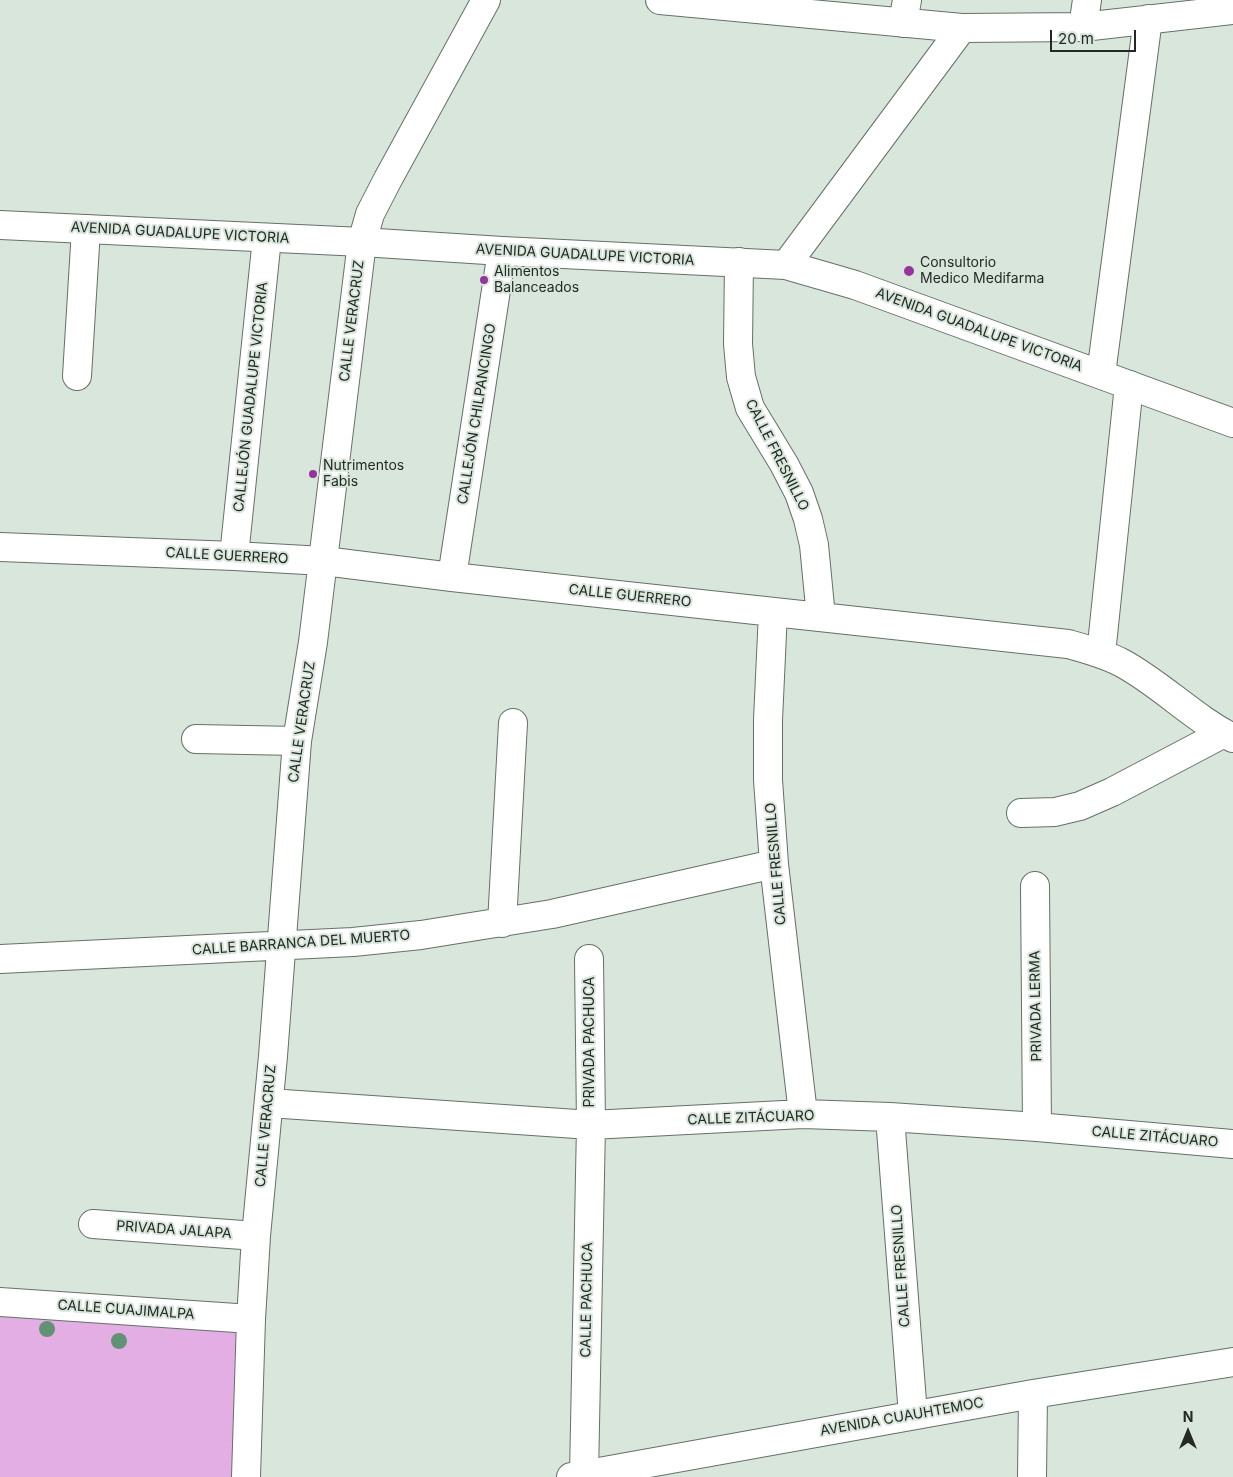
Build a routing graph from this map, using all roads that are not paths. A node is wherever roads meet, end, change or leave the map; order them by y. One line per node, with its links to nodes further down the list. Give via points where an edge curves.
1 (486, 0): 13 (street, CALLE VERACRUZ, via 370,214)
2 (660, 0): 4 (street)
3 (1087, 0): 8 (street)
4 (751, 4): 6 (street)
5 (1233, 10): 7 (street)
6 (905, 11): 9 (street)
7 (1148, 19): 8 (street); 17 (street)
8 (1083, 26): 9 (street)
9 (962, 28): 16 (street)
10 (0, 224): 11 (street, AVENIDA GUADALUPE VICTORIA)
11 (86, 229): 12 (street, AVENIDA GUADALUPE VICTORIA); 18 (street)
12 (268, 238): 13 (street, AVENIDA GUADALUPE VICTORIA); 22 (street, CALLEJÓN GUADALUPE VICTORIA)
13 (362, 242): 14 (street, AVENIDA GUADALUPE VICTORIA); 23 (street, CALLE VERACRUZ)
14 (502, 251): 15 (street, AVENIDA GUADALUPE VICTORIA); 24 (street, CALLEJÓN CHILPANCINGO)
15 (739, 262): 16 (street, AVENIDA GUADALUPE VICTORIA); 26 (street, CALLE FRESNILLO, via 741,377 750,408 784,464 808,519 814,545)
16 (786, 266): 17 (street, AVENIDA GUADALUPE VICTORIA, via 855,285)
17 (1101, 374): 19 (street, AVENIDA GUADALUPE VICTORIA)
18 (78, 376)
19 (1129, 385): 20 (street, AVENIDA GUADALUPE VICTORIA); 27 (street)
20 (1233, 423)
21 (0, 547): 22 (street, CALLE GUERRERO)
22 (234, 556): 23 (street, CALLE GUERRERO)
23 (324, 561): 24 (street, CALLE GUERRERO); 31 (street, CALLE VERACRUZ)
24 (452, 577): 25 (street, CALLE GUERRERO)
25 (774, 612): 26 (street, CALLE GUERRERO); 33 (street, CALLE FRESNILLO, via 768,720)
26 (821, 617): 27 (street, CALLE GUERRERO, via 1040,640)
27 (1101, 654): 29 (street, CALLE GUERRERO, via 1145,677)
28 (513, 723): 35 (street)
29 (1229, 736): 32 (street, via 1080,806 1055,812)
30 (196, 739): 31 (street)
31 (297, 741): 36 (street, CALLE VERACRUZ)
32 (1022, 814)
33 (774, 864): 35 (street, CALLE BARRANCA DEL MUERTO); 40 (street, CALLE FRESNILLO)
34 (1034, 886): 43 (street, PRIVADA LERMA)
35 (502, 923): 36 (street, CALLE BARRANCA DEL MUERTO, via 352,942)
36 (281, 946): 37 (street, CALLE BARRANCA DEL MUERTO); 39 (street, CALLE VERACRUZ)
37 (0, 958)
38 (589, 958): 42 (street, PRIVADA PACHUCA)
39 (269, 1103): 42 (street, CALLE ZITÁCUARO); 46 (street, CALLE VERACRUZ)
40 (803, 1114): 41 (street, CALLE ZITÁCUARO); 42 (street, CALLE ZITÁCUARO)
41 (890, 1117): 43 (street, CALLE ZITÁCUARO); 51 (street, CALLE FRESNILLO)
42 (591, 1125): 53 (street, CALLE PACHUCA)
43 (1037, 1127): 44 (street, CALLE ZITÁCUARO)
44 (1233, 1144)
45 (93, 1224): 46 (street, PRIVADA JALAPA)
46 (256, 1236): 48 (street, CALLE VERACRUZ)
47 (0, 1302): 48 (street, CALLE CUAJIMALPA)
48 (251, 1319): 54 (street, CALLE VERACRUZ)
49 (1233, 1362): 50 (street, AVENIDA CUAUHTEMOC)
50 (1033, 1394): 51 (street, AVENIDA CUAUHTEMOC); 55 (street)
51 (912, 1416): 52 (street, AVENIDA CUAUHTEMOC)
52 (686, 1466): 53 (street, AVENIDA CUAUHTEMOC)
53 (578, 1476)
54 (246, 1477)
55 (1032, 1477)

